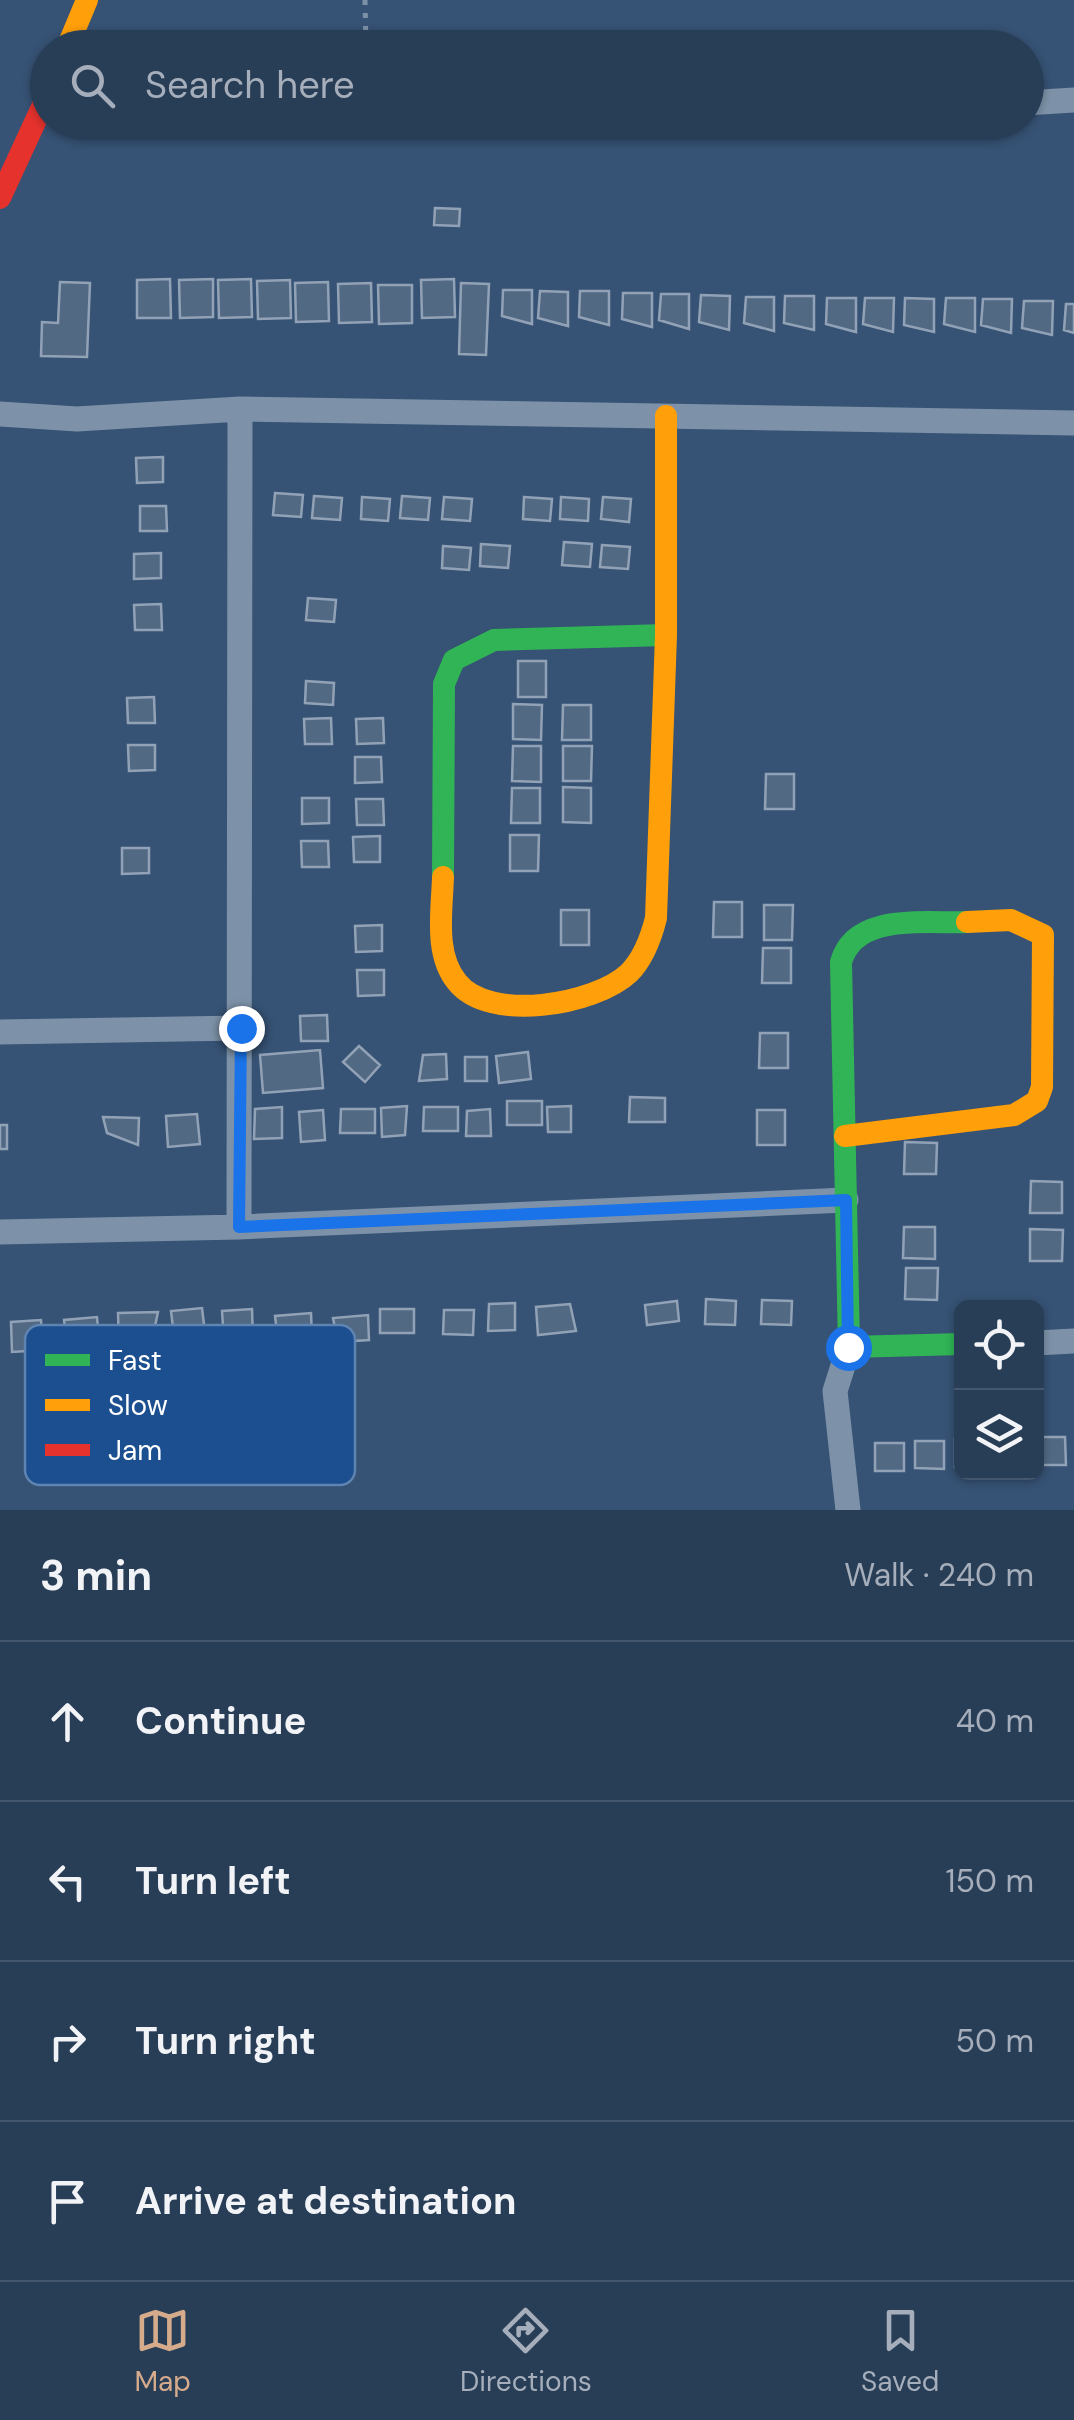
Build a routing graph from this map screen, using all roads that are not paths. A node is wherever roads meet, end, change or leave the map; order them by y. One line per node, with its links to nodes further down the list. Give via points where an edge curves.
1 (87, 0): 2 (street)
2 (74, 30)
3 (1074, 100): 4 (street)
4 (1044, 102)
5 (30, 119): 6 (street)
6 (11, 145): 7 (street)
7 (0, 198)
8 (240, 408): 9 (street, via 76,419); 10 (street); 13 (street)
9 (0, 414)
10 (666, 416): 11 (street); 12 (street)
11 (1074, 423)
12 (666, 636): 12 (street, via 494,640 454,660 444,684 442,952 460,986 483,1000 534,1006 594,996 625,978 648,950 656,918)
13 (241, 1028): 14 (street); 17 (street)
14 (0, 1032)
15 (845, 1136): 15 (street, via 841,962 857,931 1011,920 1043,935 1037,1101 1014,1115); 16 (street)
16 (846, 1200): 17 (street); 22 (street)
17 (239, 1227): 18 (street)
18 (0, 1232)
19 (1074, 1341): 20 (street)
20 (1044, 1342)
21 (954, 1344): 22 (street)
22 (848, 1347): 23 (street, via 836,1390)
23 (848, 1510)

